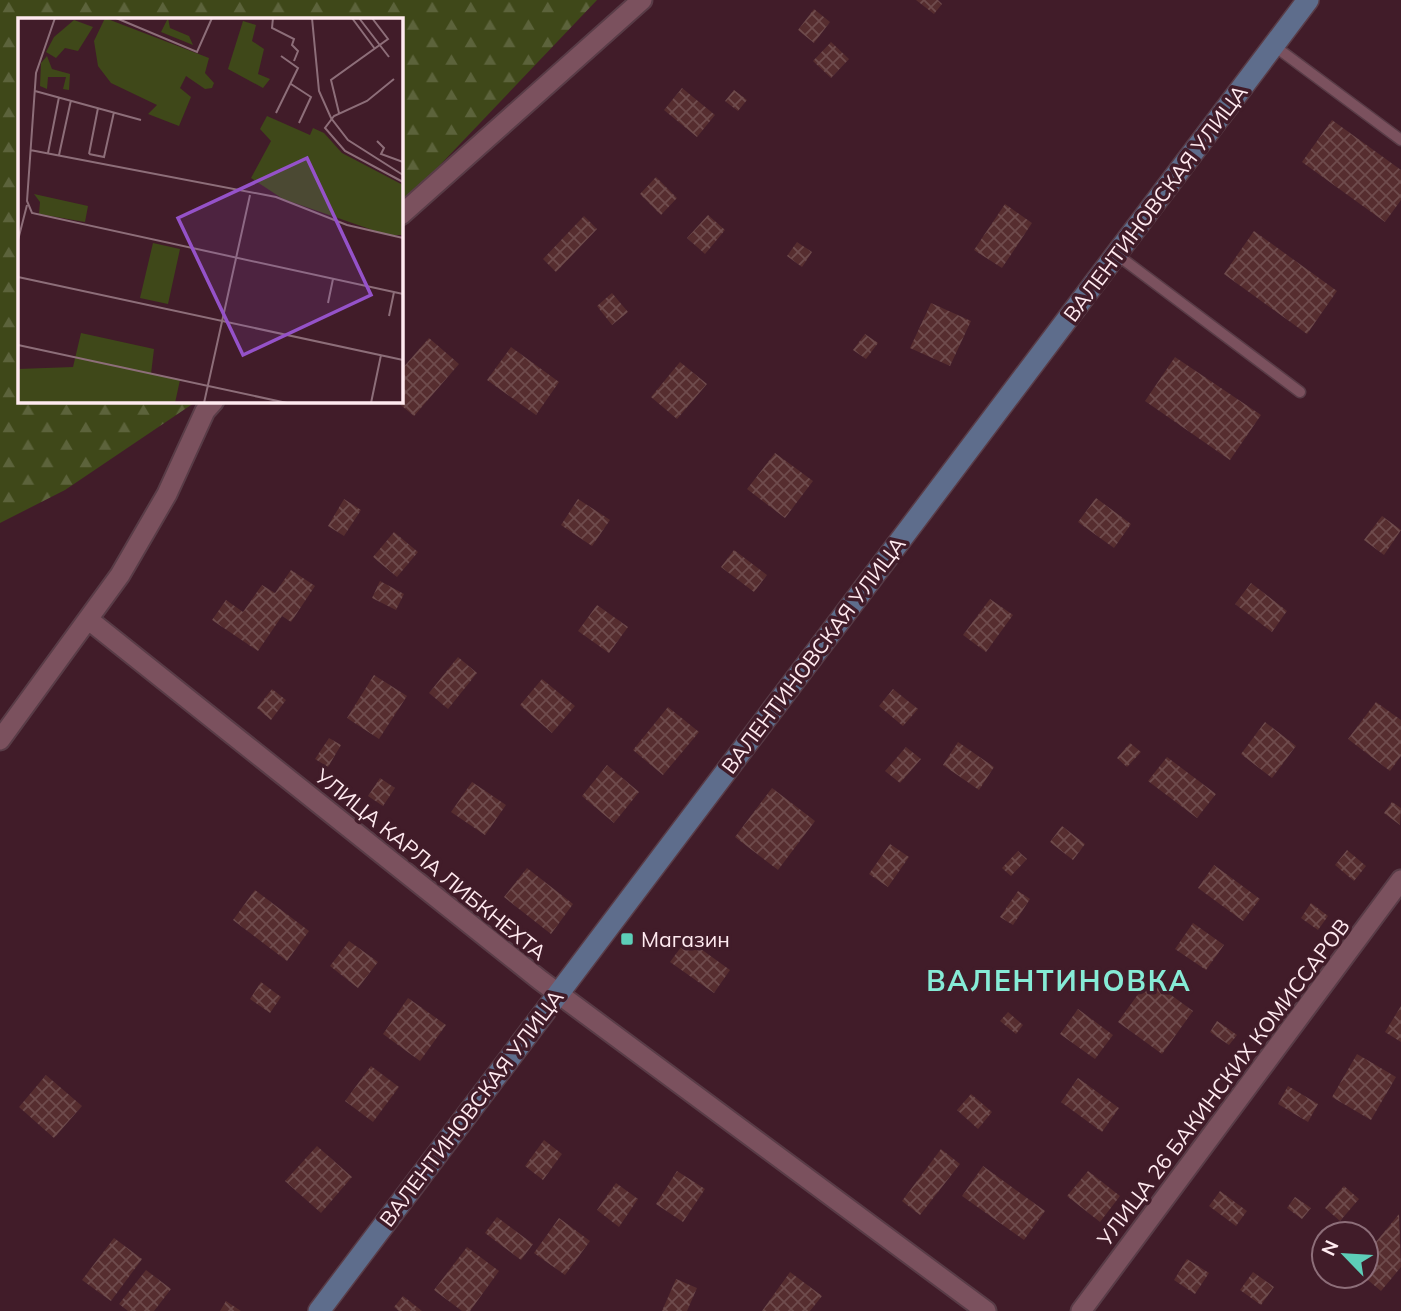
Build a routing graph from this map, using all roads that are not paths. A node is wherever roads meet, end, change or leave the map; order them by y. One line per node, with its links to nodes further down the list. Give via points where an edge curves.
1 (642, 0): 5 (street)
2 (1307, 0): 3 (main road, ВАЛЕНТИНОВСКАЯ УЛИЦА)
3 (1273, 46): 4 (lane); 6 (main road, ВАЛЕНТИНОВСКАЯ УЛИЦА)
4 (1401, 140)
5 (402, 214)
6 (1116, 254): 7 (lane); 12 (main road, ВАЛЕНТИНОВСКАЯ УЛИЦА)
7 (1300, 392)
8 (213, 402): 9 (street, via 167,494)
9 (89, 620): 10 (street); 12 (street, УЛИЦА КАРЛА ЛИБКНЕХТА)
10 (0, 740)
11 (1401, 880): 15 (street, УЛИЦА 26 БАКИНСКИХ КОМИССАРОВ)
12 (557, 993): 13 (main road, ВАЛЕНТИНОВСКАЯ УЛИЦА); 14 (street, УЛИЦА КАРЛА ЛИБКНЕХТА)
13 (319, 1311)
14 (986, 1311)
15 (1081, 1311)

